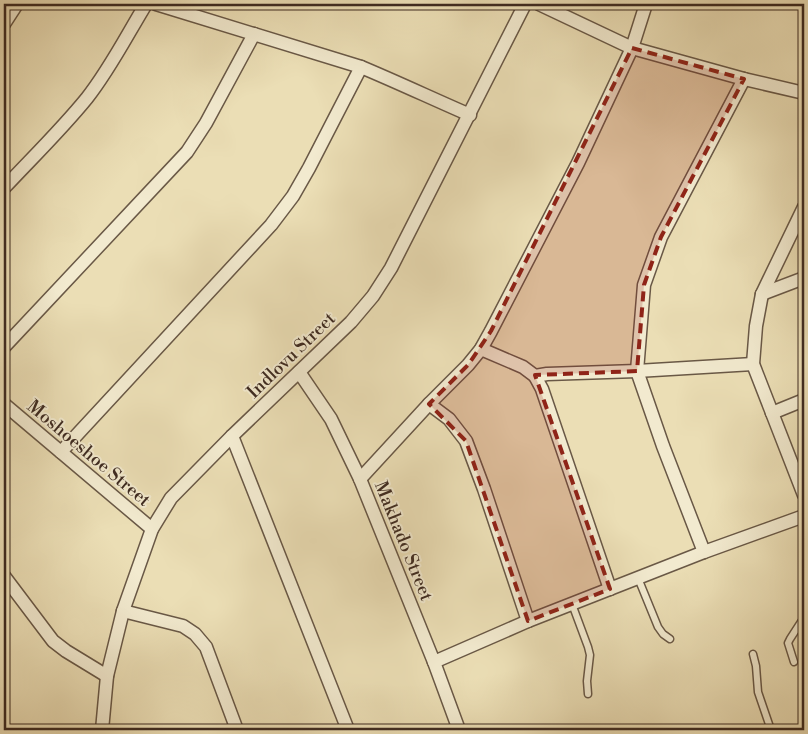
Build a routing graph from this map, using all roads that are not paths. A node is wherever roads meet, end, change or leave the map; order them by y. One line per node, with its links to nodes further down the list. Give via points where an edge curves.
1 (17, 4): 7 (street)
2 (146, 4): 14 (street, via 87,97)
3 (156, 4): 8 (street)
4 (525, 4): 13 (street, Indlovu Street)
5 (539, 4): 9 (street)
6 (646, 4): 9 (street)
7 (4, 24)
8 (254, 34): 10 (street); 18 (street, via 187,152)
9 (632, 48): 11 (street); 19 (street, via 578,163)
10 (361, 67): 13 (street); 29 (street, via 293,196 272,225)
11 (744, 79): 12 (street); 21 (street, via 661,237 644,285)
12 (804, 93)
13 (470, 115): 22 (street, Indlovu Street, via 392,268 351,322)
14 (4, 188)
15 (804, 207): 17 (street)
16 (804, 278): 17 (street)
17 (762, 294): 20 (street)
18 (4, 347)
19 (481, 349): 23 (street, via 523,367); 26 (street)
20 (753, 364): 21 (street); 27 (street)
21 (637, 371): 23 (street); 34 (street)
22 (299, 372): 28 (street, Indlovu Street); 30 (street, Makhado Street, via 330,420)
23 (535, 376): 37 (street, via 542,388)
24 (804, 400): 27 (street)
25 (4, 404): 29 (street, Moshoeshoe Street)
26 (430, 404): 30 (street); 41 (street, via 449,419 466,441)
27 (772, 413): 31 (street)
28 (232, 436): 33 (street, Indlovu Street, via 171,498); 50 (street)
29 (61, 452): 33 (street, Moshoeshoe Street)
30 (360, 479): 44 (street, Makhado Street)
31 (804, 495)
32 (804, 516): 34 (street)
33 (152, 529): 39 (street, Indlovu Street)
34 (704, 552): 36 (street)
35 (4, 576): 46 (street, via 53,642)
36 (638, 578): 37 (street); 42 (lane, via 658,627)
37 (610, 589): 38 (street)
38 (572, 604): 41 (street); 47 (lane, via 590,655)
39 (123, 611): 46 (street, Indlovu Street); 49 (street, via 182,626 195,634 206,647)
40 (804, 620): 45 (lane, via 788,643)
41 (528, 621): 44 (street)
42 (670, 639)
43 (753, 654): 52 (lane, via 758,692)
44 (434, 662): 51 (street, Makhado Street)
45 (794, 662)
46 (107, 676): 48 (street, Indlovu Street)
47 (588, 694)
48 (102, 730)
49 (237, 730)
50 (348, 730)
51 (460, 730)
52 (770, 730)

